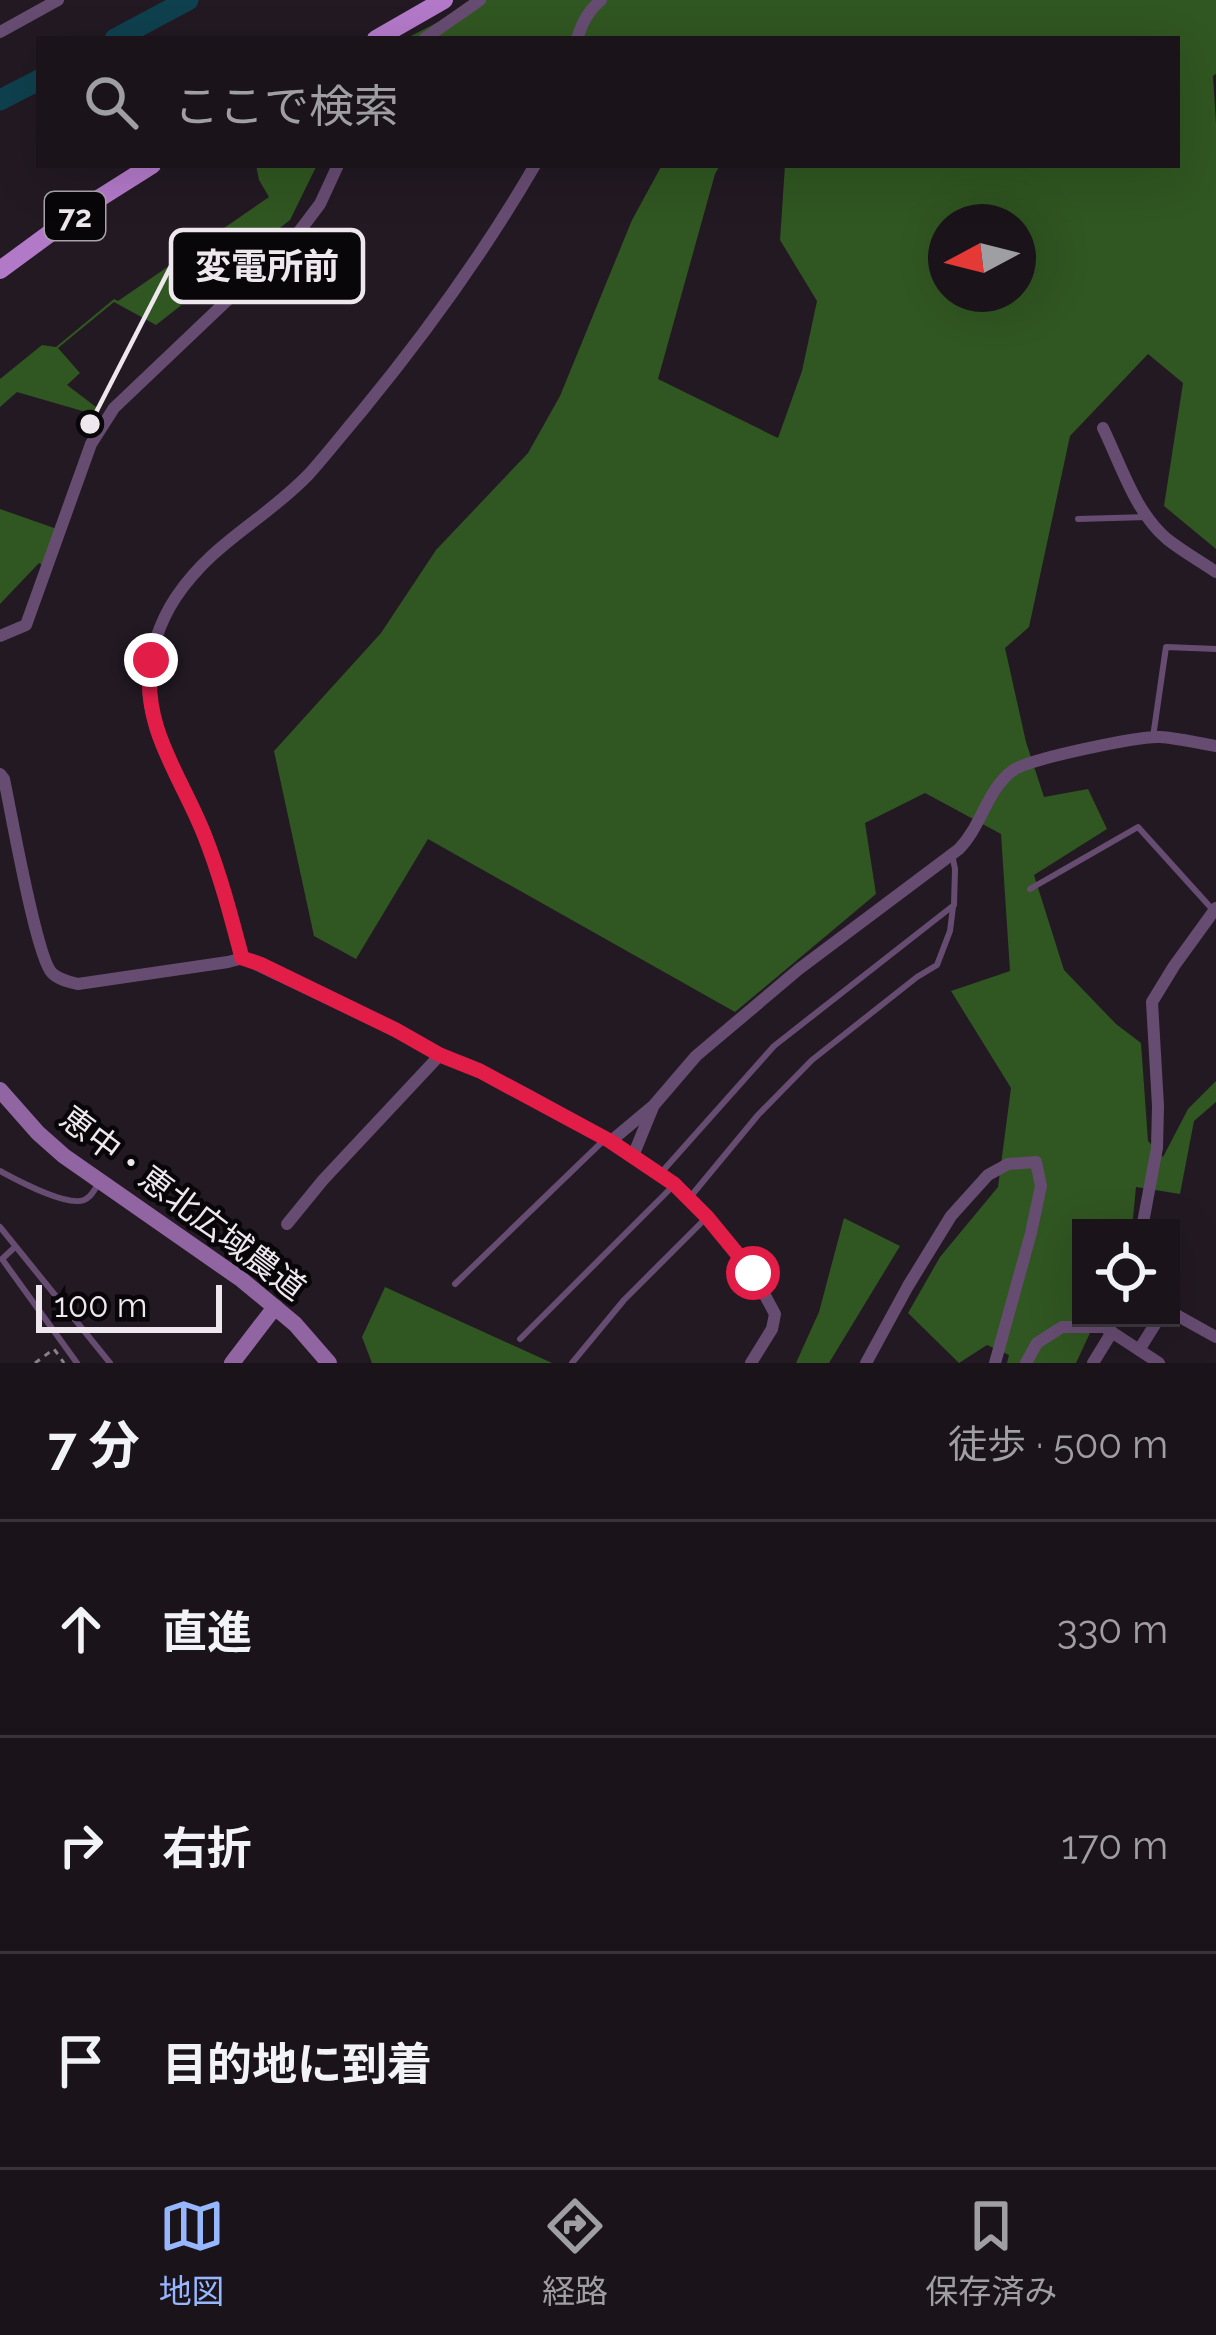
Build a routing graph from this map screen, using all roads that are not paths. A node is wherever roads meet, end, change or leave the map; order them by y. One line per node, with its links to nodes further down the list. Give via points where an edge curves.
1 (58, 0): 5 (street)
2 (444, 0): 6 (main road)
3 (480, 0): 7 (street)
4 (602, 0): 8 (street)
5 (0, 32)
6 (381, 36)
7 (428, 36)
8 (578, 36)
9 (147, 168): 12 (main road, 72)
10 (337, 168): 17 (street, via 298,232 114,408 91,444 26,625)
11 (533, 168): 26 (street, via 406,357 297,486 202,563 161,624 148,681 152,719 203,832)
12 (0, 270)
13 (1103, 428): 14 (street)
14 (1147, 517): 15 (lane); 16 (street)
15 (1078, 520)
16 (1216, 572)
17 (0, 636)
18 (1216, 649): 19 (lane, via 1166,647)
19 (1153, 736): 20 (street); 22 (street, via 1022,764 998,785)
20 (1216, 746)
21 (0, 774): 26 (street, via 49,971 78,984)
22 (952, 854): 24 (lane); 29 (street, via 747,1012)
23 (1030, 889): 25 (lane, via 1138,827)
24 (954, 905): 33 (lane, via 774,1046); 36 (lane, via 937,965 812,1060)
25 (1214, 909): 38 (street, via 1152,1002 1157,1148)
26 (242, 958): 27 (street)
27 (440, 1055): 30 (street); 39 (street)
28 (0, 1090): 34 (street, 恵中・恵北広域農道)
29 (654, 1105): 30 (street); 31 (street)
30 (608, 1140): 31 (street); 42 (lane)
31 (633, 1156): 33 (street)
32 (0, 1171): 34 (lane, via 67,1201 90,1198)
33 (660, 1174): 35 (street)
34 (99, 1180): 43 (street, 恵中・恵北広域農道)
35 (674, 1184): 36 (street); 50 (lane)
36 (689, 1199): 37 (street)
37 (707, 1217): 56 (lane); 57 (street, via 775,1314)
38 (1144, 1219)
39 (287, 1224)
40 (0, 1226): 41 (lane)
41 (16, 1246): 52 (lane, via 2,1259); 53 (lane)
42 (455, 1284)
43 (275, 1307): 54 (street); 55 (street, 恵中・恵北広域農道)
44 (1180, 1317): 49 (street)
45 (1072, 1327): 60 (street, via 1037,1343)
46 (1108, 1327): 61 (street)
47 (1109, 1327): 51 (street)
48 (1154, 1327): 51 (street)
49 (1216, 1337)
50 (520, 1339)
51 (1139, 1350): 62 (street)
52 (77, 1363)
53 (110, 1363)
54 (232, 1363)
55 (329, 1363)
56 (572, 1363)
57 (751, 1363)
58 (866, 1363): 59 (street, via 951,1216 988,1175 1036,1162 1041,1186)
59 (995, 1363)
60 (1026, 1363)
61 (1094, 1363)
62 (1160, 1363)

